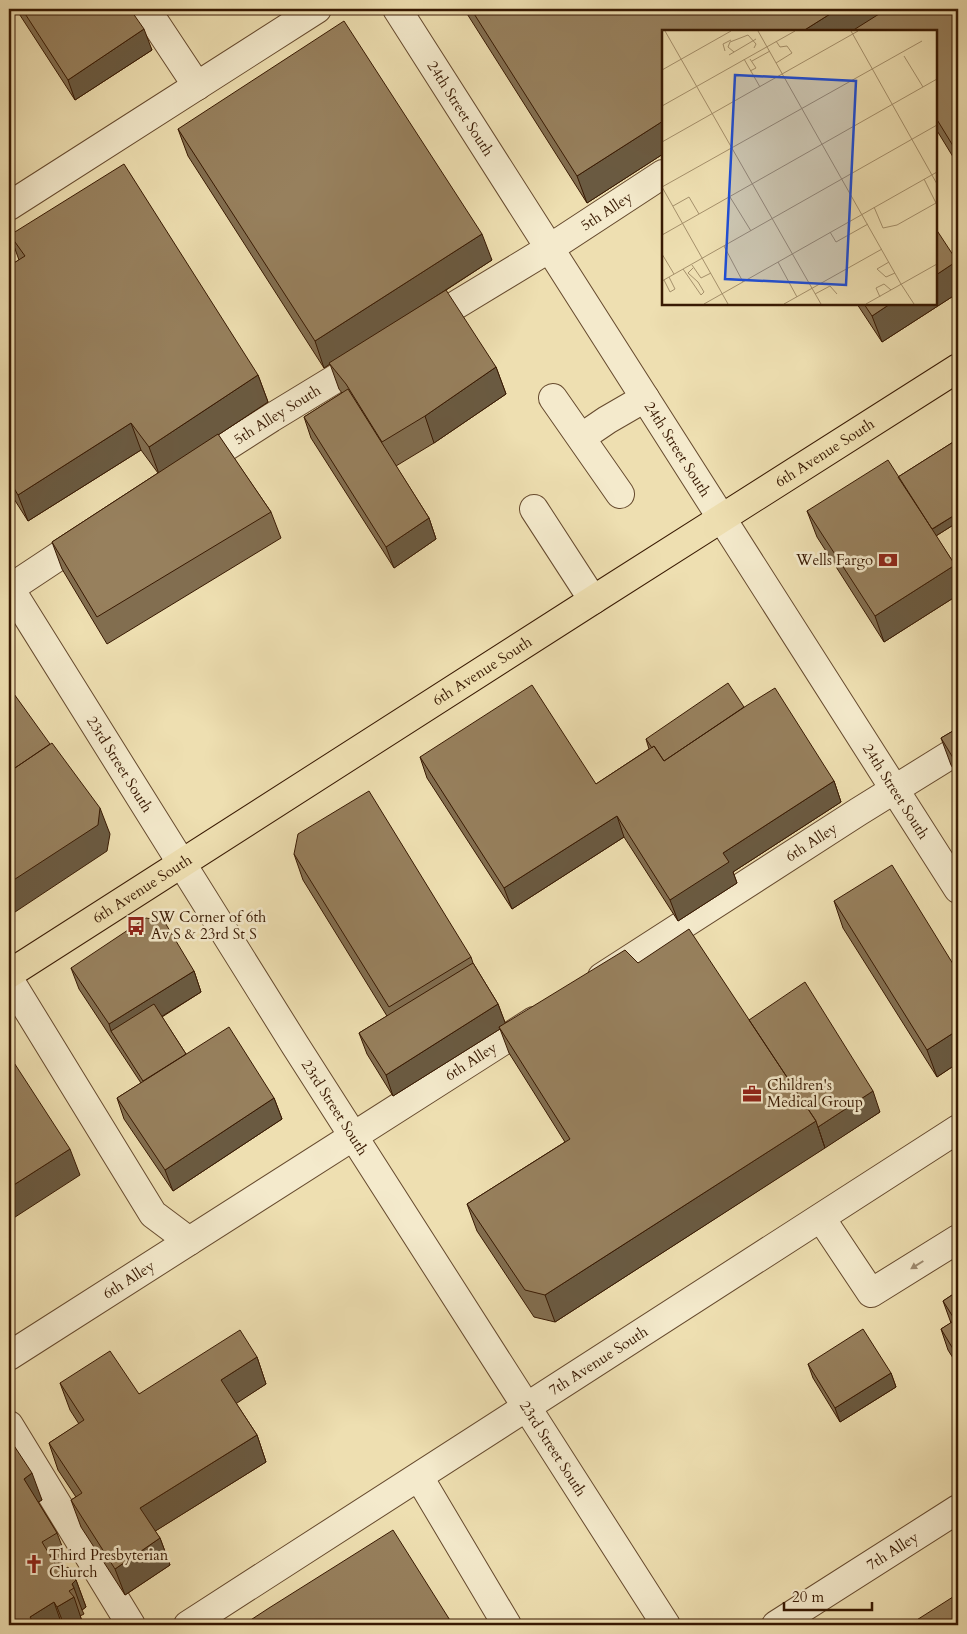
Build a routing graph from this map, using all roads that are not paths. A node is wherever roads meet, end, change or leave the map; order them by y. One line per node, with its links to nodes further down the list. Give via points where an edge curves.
1 (146, 9): 4 (street)
2 (317, 9): 4 (street)
3 (397, 9): 7 (street, 24th Street South)
4 (197, 86): 6 (street)
5 (662, 175): 7 (street, 5th Alley)
6 (9, 206)
7 (550, 248): 10 (street, 24th Street South); 12 (street, 5th Alley South)
8 (958, 368): 15 (main road, 6th Avenue South)
9 (553, 398): 11 (street)
10 (645, 398): 11 (street); 15 (street, 24th Street South)
11 (582, 438): 13 (street)
12 (172, 482)
13 (620, 494)
14 (534, 509): 18 (street)
15 (722, 518): 18 (main road, 6th Avenue South); 20 (street, 24th Street South)
16 (106, 525): 17 (street)
17 (9, 588): 21 (street, 23rd Street South)
18 (593, 600): 21 (main road, 6th Avenue South)
19 (958, 750): 20 (street, 6th Alley)
20 (894, 789): 22 (street, 24th Street South); 25 (street, 6th Alley)
21 (182, 863): 23 (main road, 6th Avenue South); 28 (street, 23rd Street South)
22 (958, 889)
23 (9, 974)
24 (9, 979): 31 (street, via 153,1214)
25 (584, 989)
26 (551, 1010): 28 (street, 6th Alley)
27 (958, 1129): 29 (street, 7th Avenue South)
28 (355, 1137): 31 (street, 6th Alley); 33 (street, 23rd Street South)
29 (821, 1218): 30 (street, one-way to 29, via 871,1293); 33 (street, 7th Avenue South)
30 (958, 1239)
31 (190, 1242): 32 (street, 6th Alley)
32 (9, 1356)
33 (528, 1408): 35 (street, 7th Avenue South); 40 (street, 23rd Street South)
34 (9, 1425): 37 (street)
35 (418, 1477): 38 (street, 7th Avenue South); 39 (street)
36 (958, 1509): 41 (street, 7th Alley)
37 (131, 1625)
38 (188, 1625)
39 (507, 1625)
40 (666, 1625)
41 (776, 1625)

